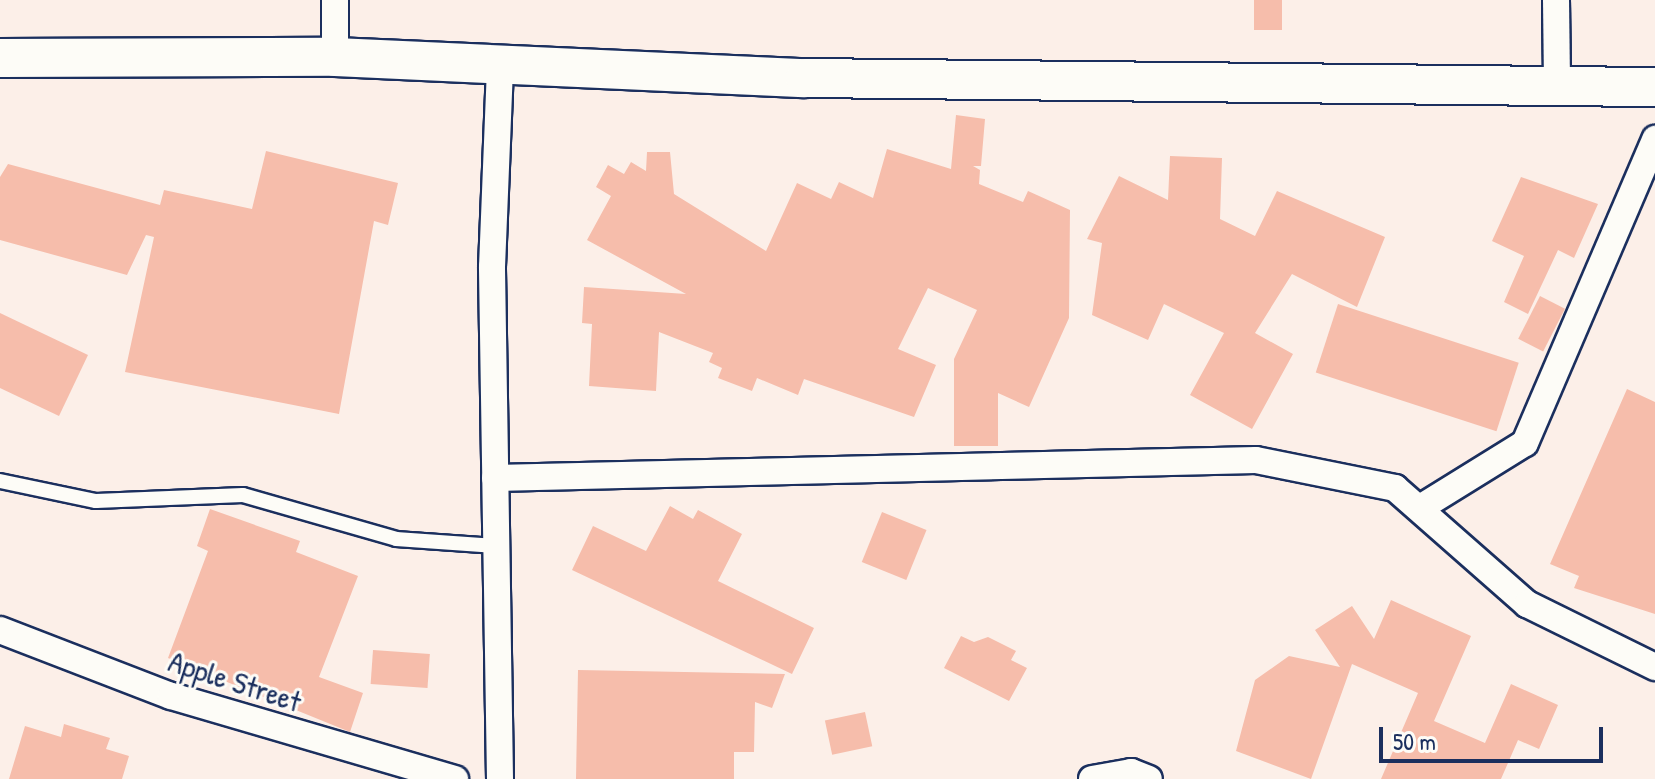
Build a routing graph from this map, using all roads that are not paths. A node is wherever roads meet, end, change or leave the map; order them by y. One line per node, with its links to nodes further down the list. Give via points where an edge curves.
1 (335, 0): 3 (street)
2 (1556, 0): 6 (street)
3 (335, 57): 4 (street); 5 (street)
4 (0, 58)
5 (500, 66): 6 (street); 9 (street)
6 (1557, 86): 7 (street)
7 (1655, 87)
8 (1655, 139): 11 (street, via 1525,443)
9 (495, 478): 11 (street, via 1256,460 1372,479); 12 (street)
10 (0, 481): 12 (lane, via 96,501 243,495 396,539)
11 (1420, 508): 14 (street, via 1527,604)
12 (496, 546): 16 (street)
13 (0, 630): 15 (street, Apple Street, via 171,696)
14 (1655, 667)
15 (455, 779)
16 (500, 779)
17 (1092, 779): 18 (street, via 1131,772)
18 (1149, 779)

